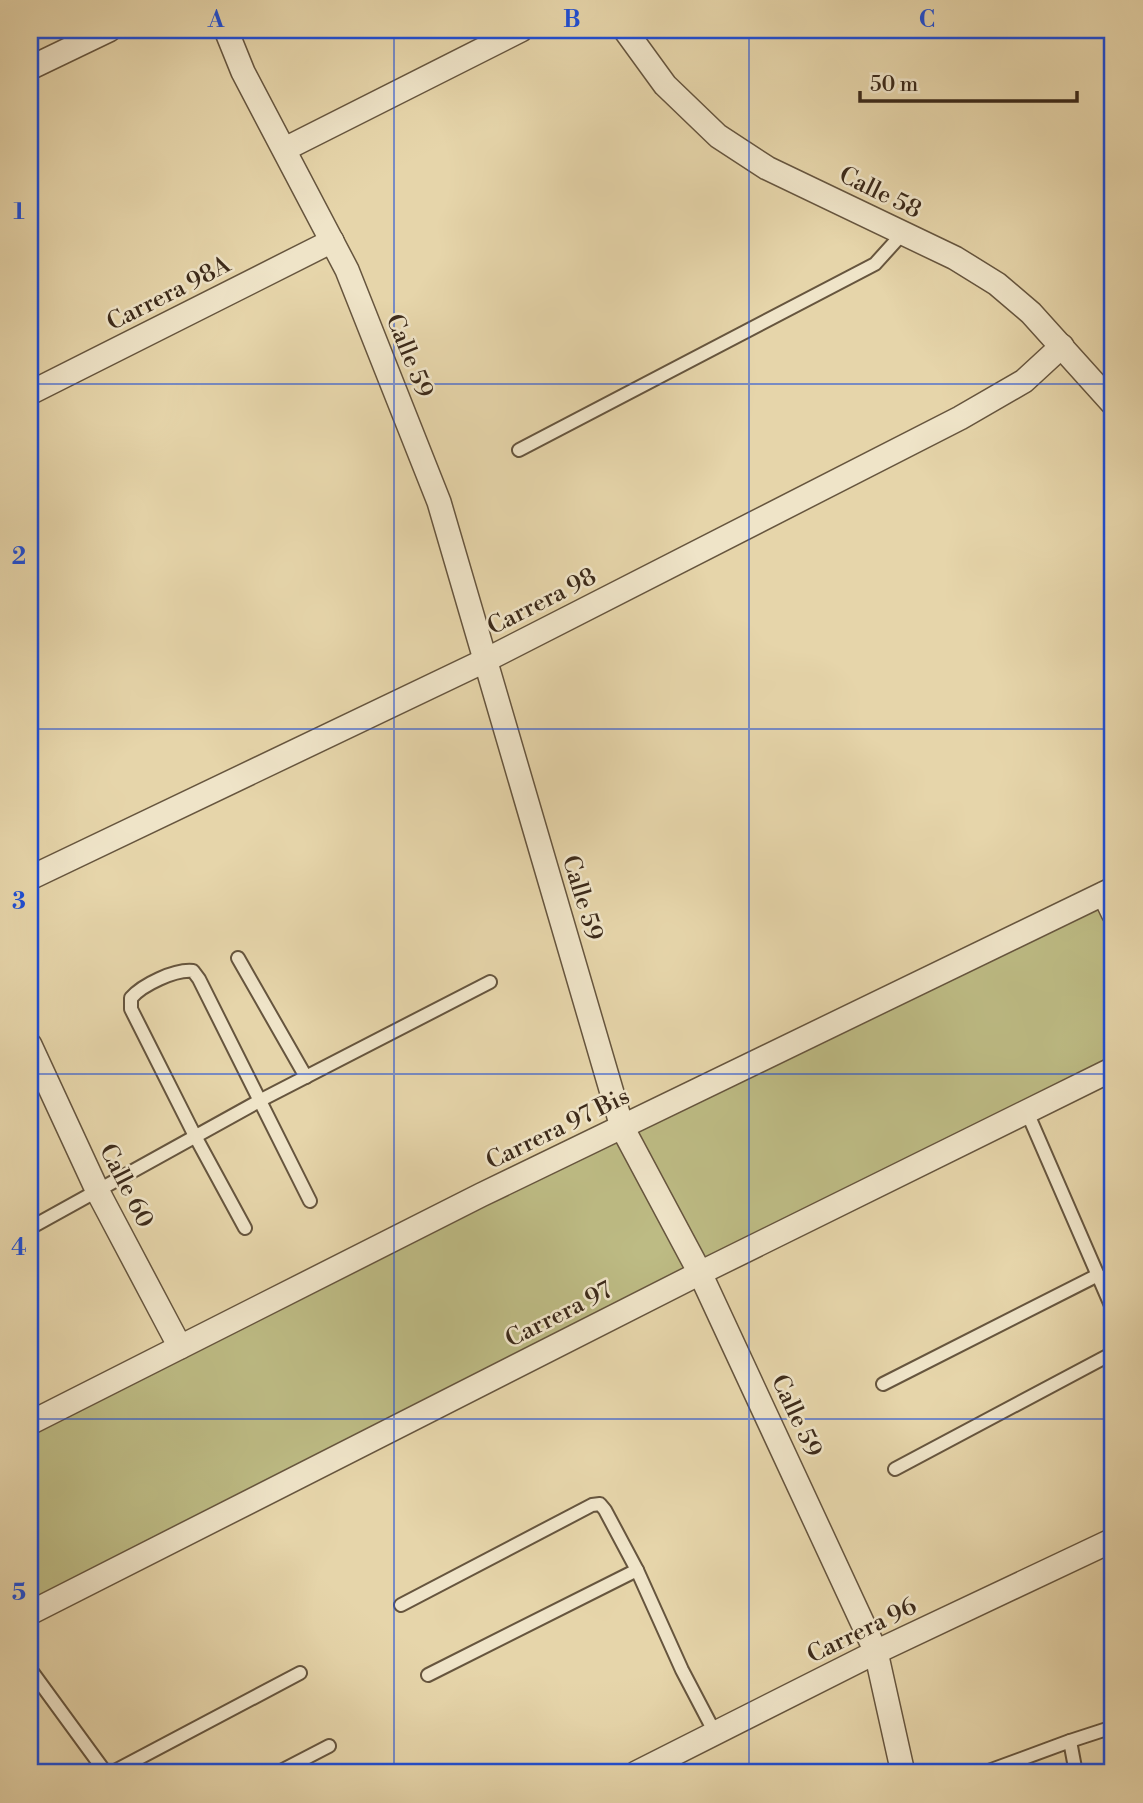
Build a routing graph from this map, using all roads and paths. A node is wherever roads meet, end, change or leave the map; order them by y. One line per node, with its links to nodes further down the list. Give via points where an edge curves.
1 (109, 30): 5 (street)
2 (226, 30): 6 (street, Calle 59)
3 (521, 30): 6 (street)
4 (625, 30): 7 (street, Calle 58, via 665,85 718,136 767,167)
5 (30, 68)
6 (285, 149): 8 (street, Calle 59)
7 (903, 233): 9 (street, Calle 58, via 997,284); 12 (lane, via 875,264)
8 (332, 241): 10 (street, Carrera 98A); 13 (street, Calle 59, via 439,502)
9 (1062, 346): 11 (street, Calle 58); 13 (street, Carrera 98, via 1024,380 960,418)
10 (30, 393)
11 (1113, 404)
12 (519, 450)
13 (484, 661): 14 (street, Carrera 98); 23 (street, Calle 59)
14 (30, 878)
15 (1110, 899): 23 (street, Carrera 97 Bis)
16 (239, 958): 20 (lane)
17 (490, 982): 20 (lane)
18 (30, 1045): 25 (street, Calle 60)
19 (1113, 1069): 22 (street, Carrera 97)
20 (306, 1077): 21 (lane)
21 (261, 1100): 24 (lane); 24 (lane, via 192,971 184,970 139,989 131,998 131,1009); 26 (lane)
22 (1027, 1112): 29 (street, Carrera 97); 30 (lane)
23 (622, 1127): 29 (street, Calle 59); 32 (street, Carrera 97 Bis)
24 (195, 1136): 25 (lane); 28 (lane)
25 (98, 1192): 27 (lane); 32 (street, Calle 60)
26 (310, 1201)
27 (30, 1228)
28 (246, 1228)
29 (700, 1273): 40 (street, Carrera 97); 41 (street, Calle 59)
30 (1098, 1275): 31 (lane); 34 (lane)
31 (1113, 1310)
32 (180, 1347): 35 (street, Carrera 97 Bis)
33 (1113, 1353): 36 (lane)
34 (883, 1384)
35 (30, 1423)
36 (895, 1469)
37 (1113, 1540): 41 (street, Carrera 96)
38 (637, 1570): 39 (lane, via 606,1510 600,1504 592,1505); 44 (lane); 46 (lane)
39 (401, 1605)
40 (30, 1613)
41 (876, 1652): 46 (street, Carrera 96); 54 (street, Calle 59)
42 (30, 1670): 50 (lane)
43 (300, 1673): 51 (lane)
44 (428, 1675)
45 (1113, 1727): 47 (lane)
46 (715, 1733): 53 (street, Carrera 96)
47 (1070, 1741): 49 (lane); 55 (lane)
48 (329, 1746): 52 (lane)
49 (986, 1772)
50 (106, 1773)
51 (111, 1773)
52 (277, 1773)
53 (636, 1773)
54 (903, 1773)
55 (1076, 1773)

